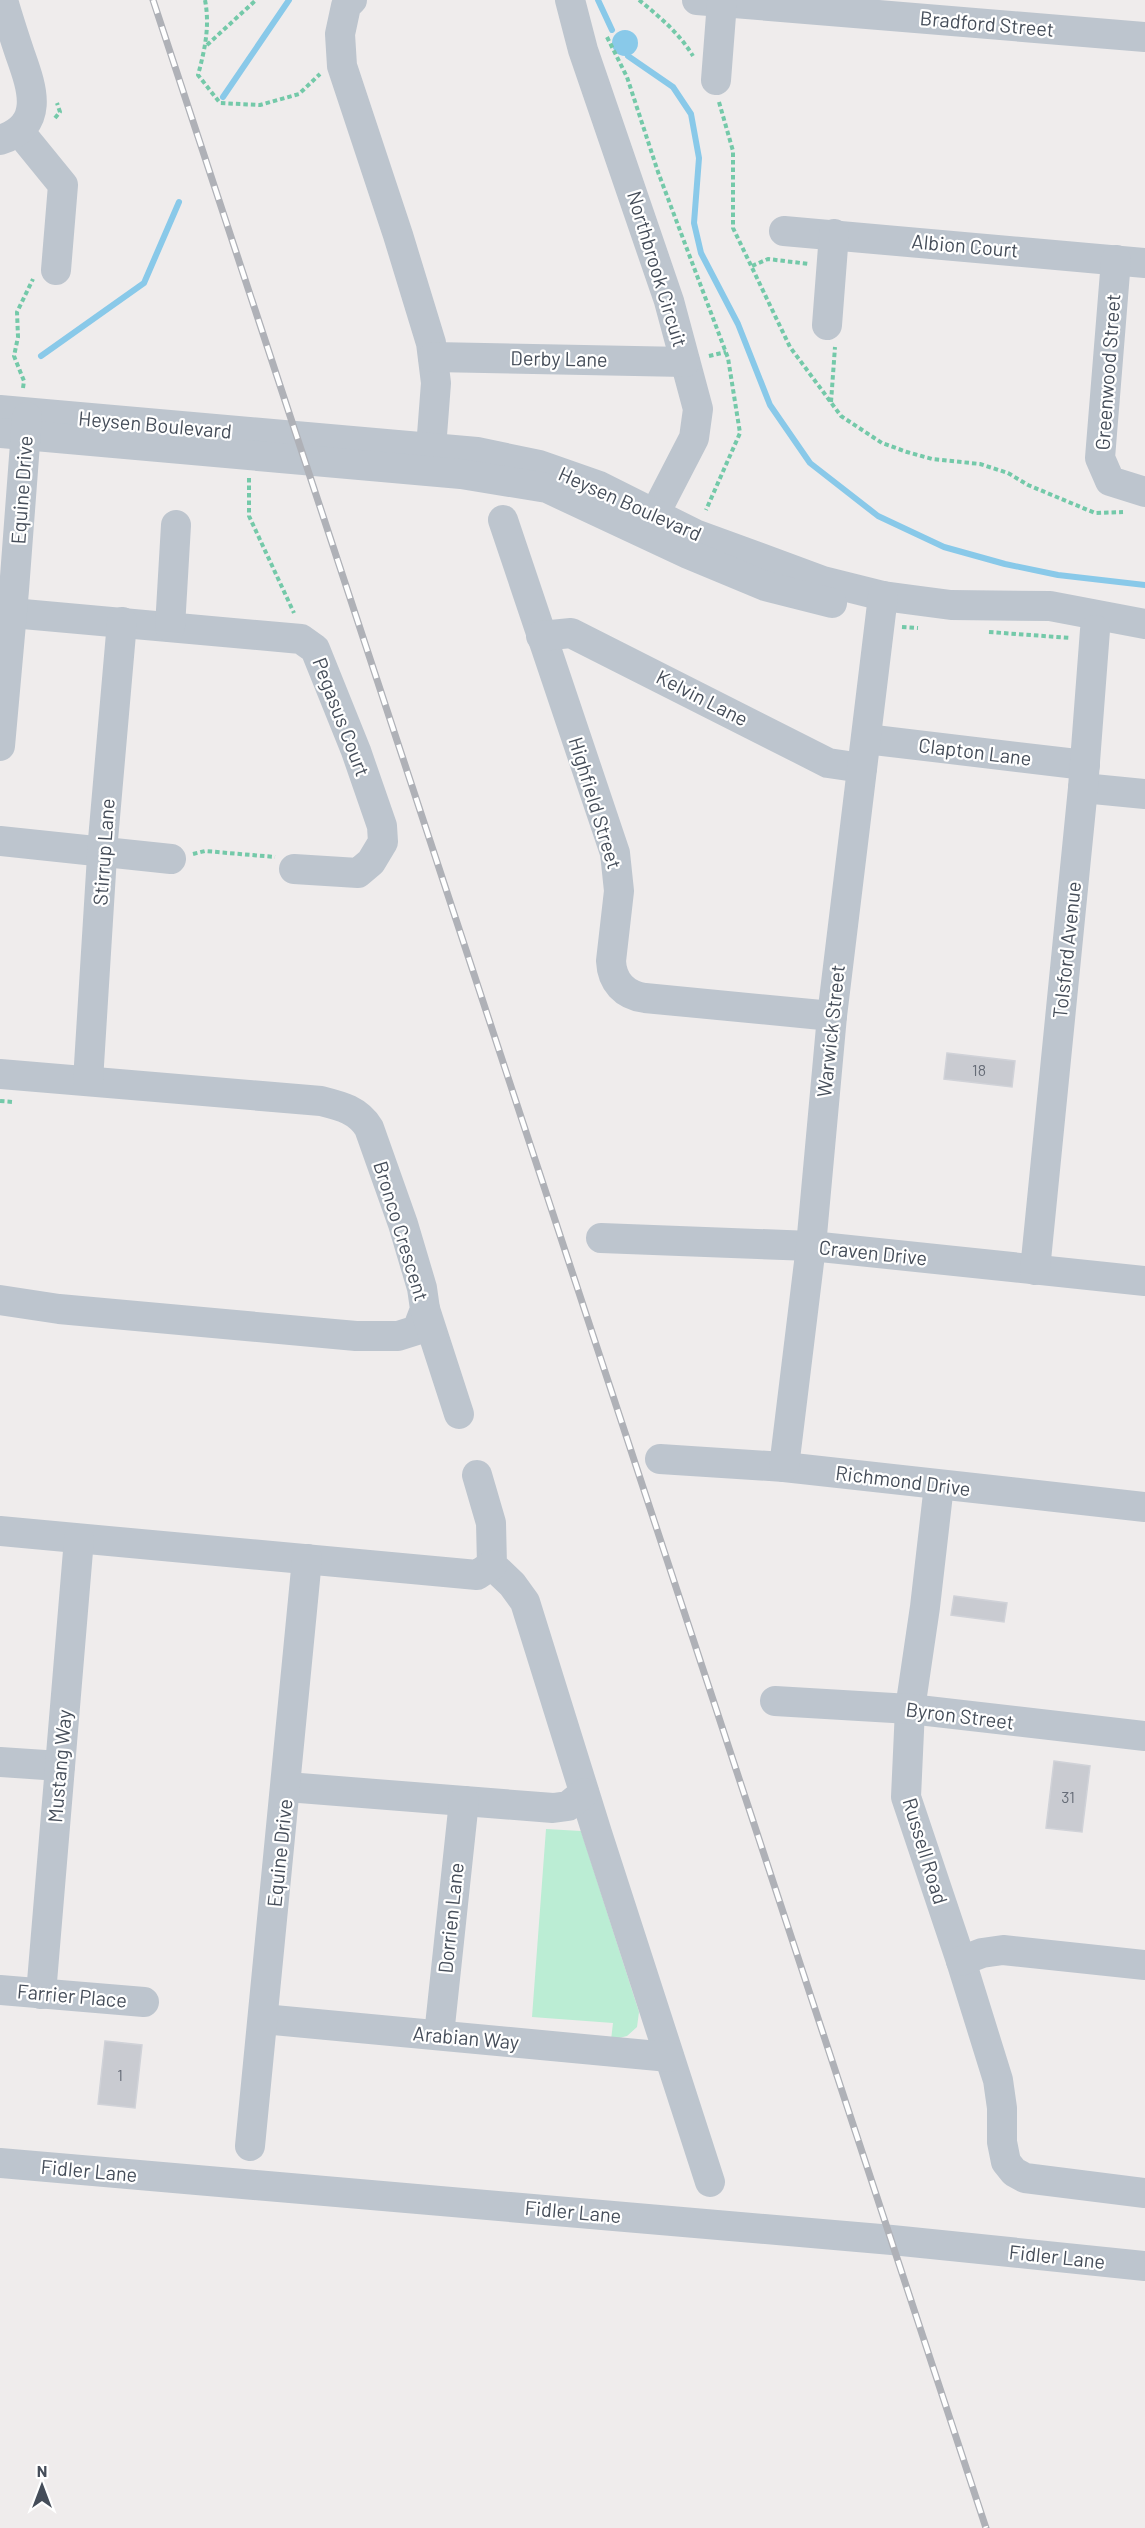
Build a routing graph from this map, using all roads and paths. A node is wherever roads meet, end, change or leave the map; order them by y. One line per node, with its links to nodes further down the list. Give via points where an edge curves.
1 (3, 0): 13 (street, via 33,93 30,114)
2 (205, 0): 9 (path)
3 (256, 0): 9 (path)
4 (352, 0): 21 (street, via 346,6 340,34 342,66 398,235)
5 (570, 0): 22 (street, Northbrook Circuit, via 583,50 666,291)
6 (639, 0): 10 (path, via 683,39)
7 (710, 1): 8 (street, Bradford Street); 12 (street, Bradford Street)
8 (1145, 37)
9 (206, 45): 11 (path, via 198,75 220,103 260,105 298,94)
10 (693, 58)
11 (323, 70)
12 (717, 93): 17 (path, via 734,151 733,228)
13 (10, 136): 19 (street, via 63,185)
14 (784, 231): 15 (street, Albion Court)
15 (834, 234): 16 (street, Albion Court); 18 (street)
16 (1131, 262): 27 (street, Greenwood Street, via 1100,458 1110,481)
17 (752, 266): 18 (path, via 768,260); 23 (path, via 790,347)
18 (831, 266): 20 (street)
19 (45, 271): 24 (path, via 17,312 14,356 24,381)
20 (827, 325): 23 (path, via 836,350)
21 (433, 357): 22 (street, Derby Lane); 25 (street, via 436,383)
22 (685, 362): 29 (street, Northbrook Circuit, via 698,409 694,438)
23 (831, 402): 27 (path, via 841,416 882,443 907,452 980,464 1008,473 1095,513)
24 (15, 417): 25 (street, Heysen Boulevard); 29 (street, Heysen Boulevard, via 334,462 481,477 547,488); 33 (street, Equine Drive)
25 (431, 448): 29 (street, Heysen Boulevard, via 477,452 539,465 599,486)
26 (249, 471): 39 (path, via 249,516 299,626)
27 (1135, 502)
28 (717, 514): 29 (path)
29 (655, 515): 32 (street, Heysen Boulevard, via 694,534)
30 (503, 520): 38 (street, Highfield Street)
31 (176, 525): 36 (street)
32 (882, 605): 35 (street, Heysen Boulevard, via 1050,606); 37 (street, Heysen Boulevard, via 965,621); 41 (street, Warwick Street)
33 (12, 613): 34 (street, Pegasus Court); 42 (street, Equine Drive)
34 (122, 622): 36 (street, Pegasus Court); 47 (street, Stirrup Lane)
35 (1145, 624)
36 (170, 627): 39 (street, Pegasus Court)
37 (1095, 630): 40 (street, Heysen Boulevard); 44 (street, Tolsford Avenue)
38 (541, 636): 43 (street, Kelvin Lane, via 571,633 828,763); 50 (street, Highfield Street, via 615,853 619,891 611,969 618,984 630,994 645,998)
39 (301, 639): 49 (street, Pegasus Court, via 315,649 348,730 382,826 383,842 371,862 358,873)
40 (1145, 641)
41 (866, 739): 43 (street, Warwick Street); 44 (street, Clapton Lane)
42 (0, 746)
43 (862, 768): 50 (street, Warwick Street)
44 (1084, 776): 45 (street, Clapton Lane); 55 (street, Tolsford Avenue)
45 (1145, 794)
46 (0, 842): 47 (street)
47 (104, 852): 48 (street); 52 (street, Stirrup Lane)
48 (171, 859): 49 (path, via 205,851 276,857)
49 (294, 870)
50 (832, 1016): 54 (street, Warwick Street)
51 (0, 1074): 52 (street, Bronco Crescent)
52 (88, 1081): 58 (street, Bronco Crescent, via 321,1101 361,1116 369,1128 403,1224)
53 (601, 1239): 54 (street, Craven Drive)
54 (811, 1246): 55 (street, Craven Drive); 61 (street, Warwick Street)
55 (1035, 1270): 56 (street, Craven Drive)
56 (1145, 1281)
57 (0, 1300): 58 (street, Bronco Crescent, via 356,1336 398,1336 417,1330)
58 (425, 1309): 59 (street)
59 (459, 1413)
60 (660, 1459): 61 (street, Richmond Drive)
61 (784, 1467): 63 (street, Richmond Drive)
62 (477, 1475): 68 (street, via 491,1522)
63 (939, 1485): 64 (street, Richmond Drive); 70 (street, Russell Road)
64 (1145, 1508)
65 (0, 1532): 66 (street)
66 (79, 1539): 67 (street); 73 (street, Mustang Way)
67 (308, 1559): 68 (street, via 477,1575); 74 (street, Equine Drive)
68 (492, 1565): 75 (street, via 525,1602)
69 (775, 1701): 70 (street, Byron Street)
70 (910, 1709): 71 (street, Byron Street); 77 (street, Russell Road, via 906,1797)
71 (1145, 1736)
72 (0, 1762): 73 (street)
73 (60, 1766): 80 (street, Mustang Way)
74 (287, 1787): 76 (street); 82 (street, Equine Drive)
75 (584, 1793): 76 (street, via 568,1806 554,1808); 84 (street)
76 (464, 1801): 83 (street, Dorrien Lane)
77 (961, 1961): 78 (street, via 1003,1950); 88 (street, Russell Road, via 998,2080 1006,2162 1025,2178)
78 (1145, 1965)
79 (0, 1990): 80 (street, Farrier Place)
80 (41, 1994): 81 (street, Farrier Place)
81 (144, 2002)
82 (264, 2019): 83 (street, Arabian Way); 85 (street, Equine Drive)
83 (439, 2035): 84 (street, Arabian Way)
84 (669, 2057): 87 (street)
85 (250, 2146)
86 (0, 2163): 89 (street, Fidler Lane, via 892,2240)
87 (710, 2182)
88 (1145, 2193)
89 (1145, 2266)

